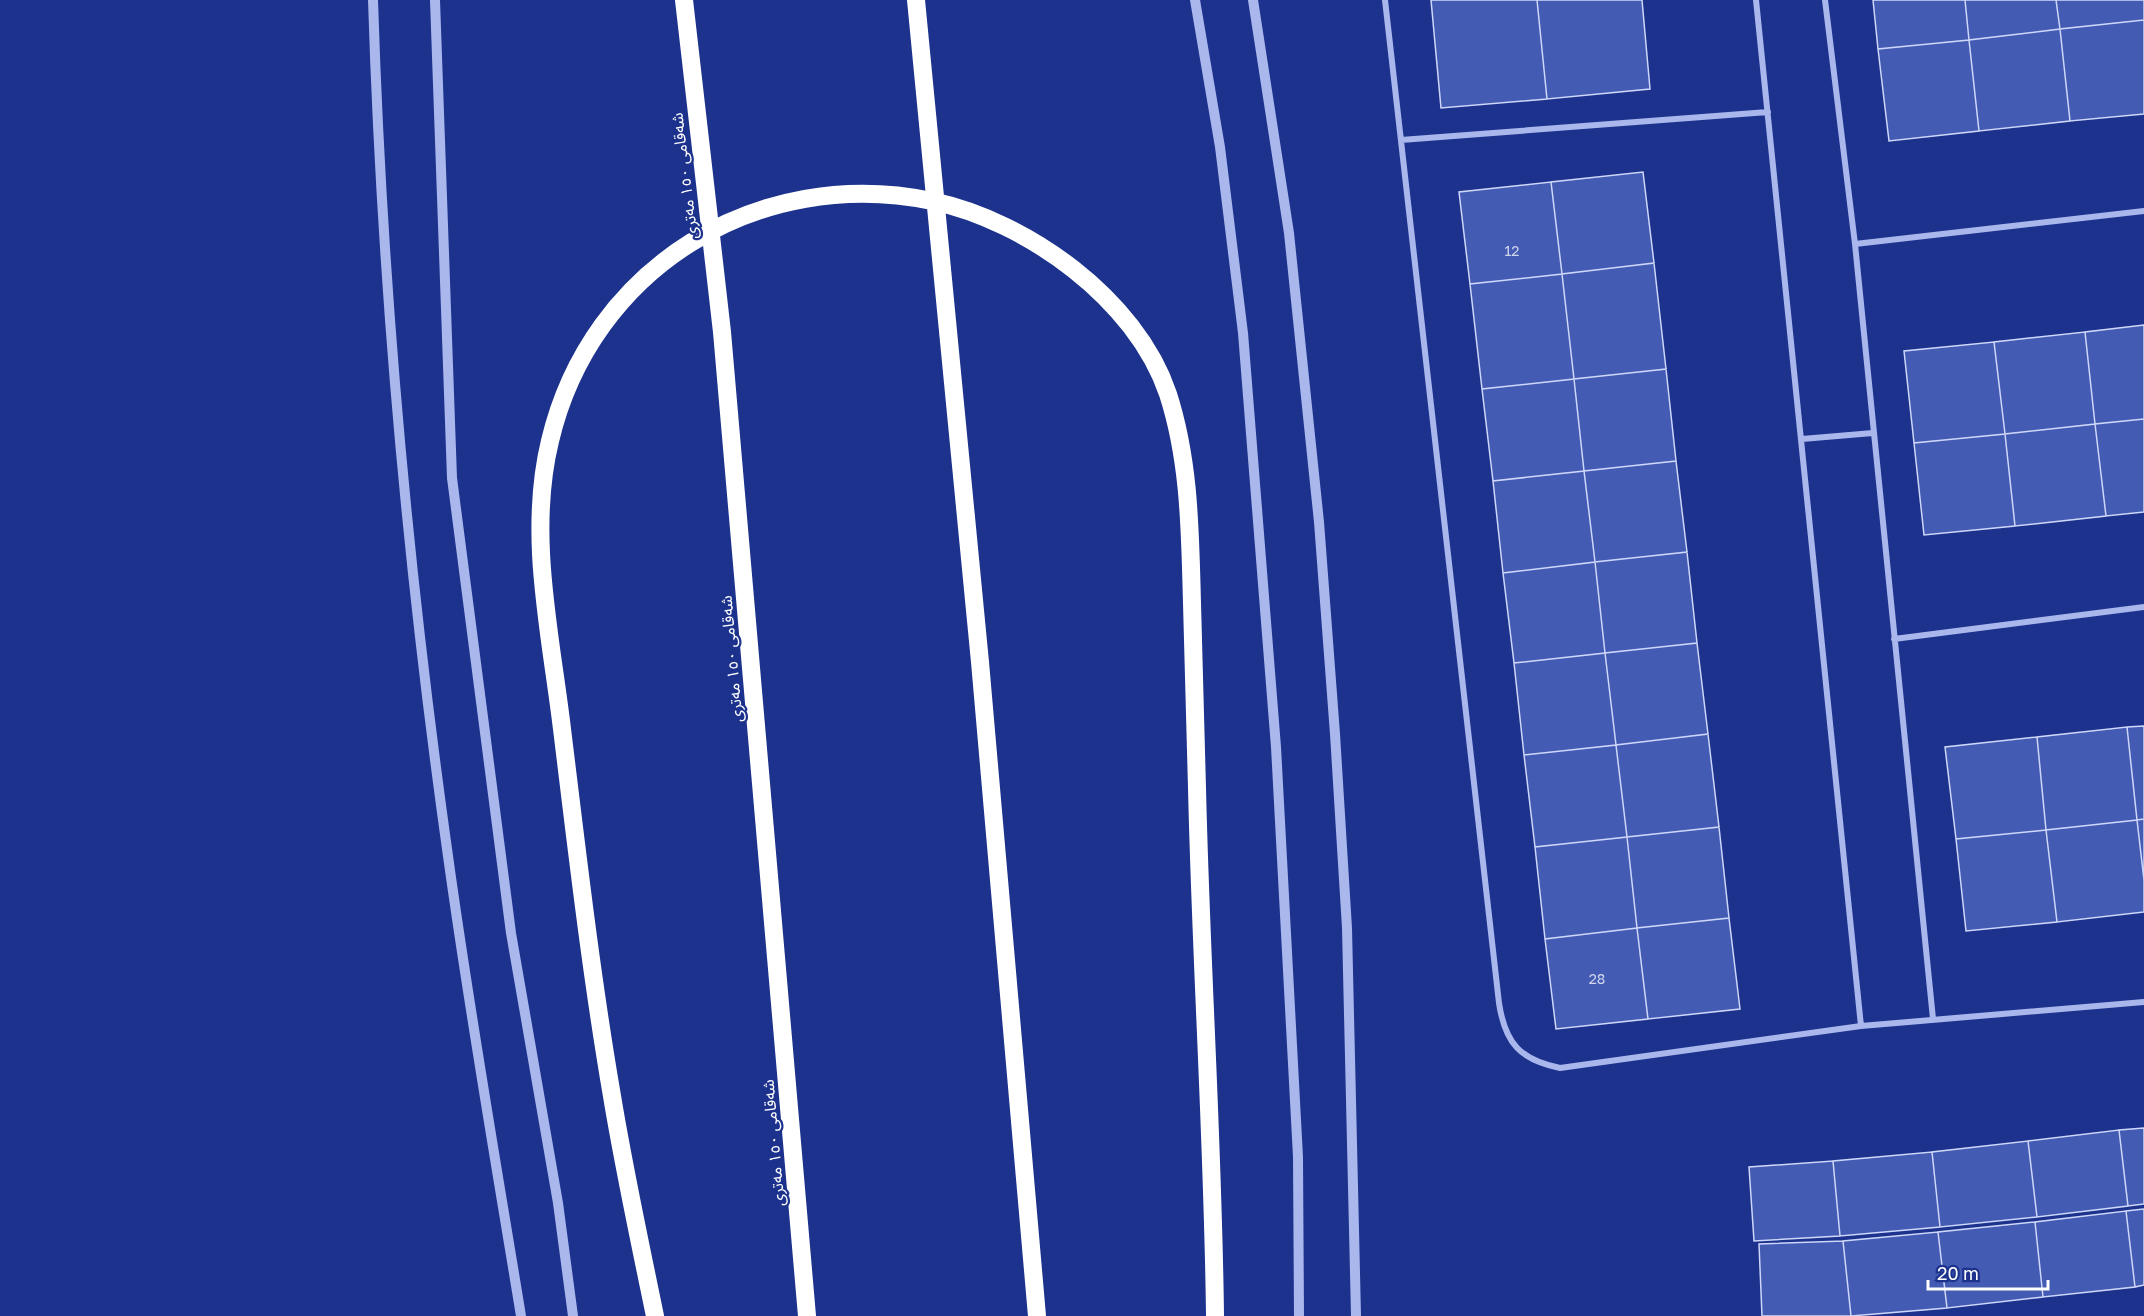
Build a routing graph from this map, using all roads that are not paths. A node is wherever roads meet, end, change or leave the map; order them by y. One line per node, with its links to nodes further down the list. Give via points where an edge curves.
1 (373, 0): 21 (street, via 389,327 412,571 448,856)
2 (435, 0): 22 (street, via 452,478 511,933 558,1203)
3 (684, 0): 24 (highway, شەقامی ١٥٠ مەتری, via 722,332)
4 (916, 0): 25 (highway, via 980,662)
5 (1195, 0): 27 (street, via 1220,147 1242,321 1276,759 1297,1145)
6 (1253, 0): 28 (street, via 1289,233 1335,722 1347,928)
7 (1385, 0): 11 (street)
8 (1756, 0): 10 (street)
9 (1825, 0): 13 (street)
10 (1768, 112): 11 (street); 15 (street)
11 (1401, 141): 20 (street, via 1499,1003 1510,1040 1531,1059 1560,1068)
12 (2144, 211): 13 (street)
13 (1855, 244): 14 (street)
14 (1874, 433): 15 (street); 17 (street)
15 (1802, 439): 20 (street)
16 (2144, 608): 17 (street)
17 (1894, 639): 19 (street)
18 (2144, 1002): 19 (street)
19 (1933, 1019): 20 (street)
20 (1861, 1026)
21 (521, 1316)
22 (573, 1316)
23 (654, 1316): 26 (highway, via 612,1096 575,838 542,564 540,503 549,443 563,396 580,362 603,325 662,261 728,220 783,202 831,194 903,195 967,209 1031,239 1108,302 1140,338 1166,389 1183,456 1190,518)
24 (807, 1316)
25 (1037, 1316)
26 (1215, 1316)
27 (1299, 1316)
28 (1356, 1316)

